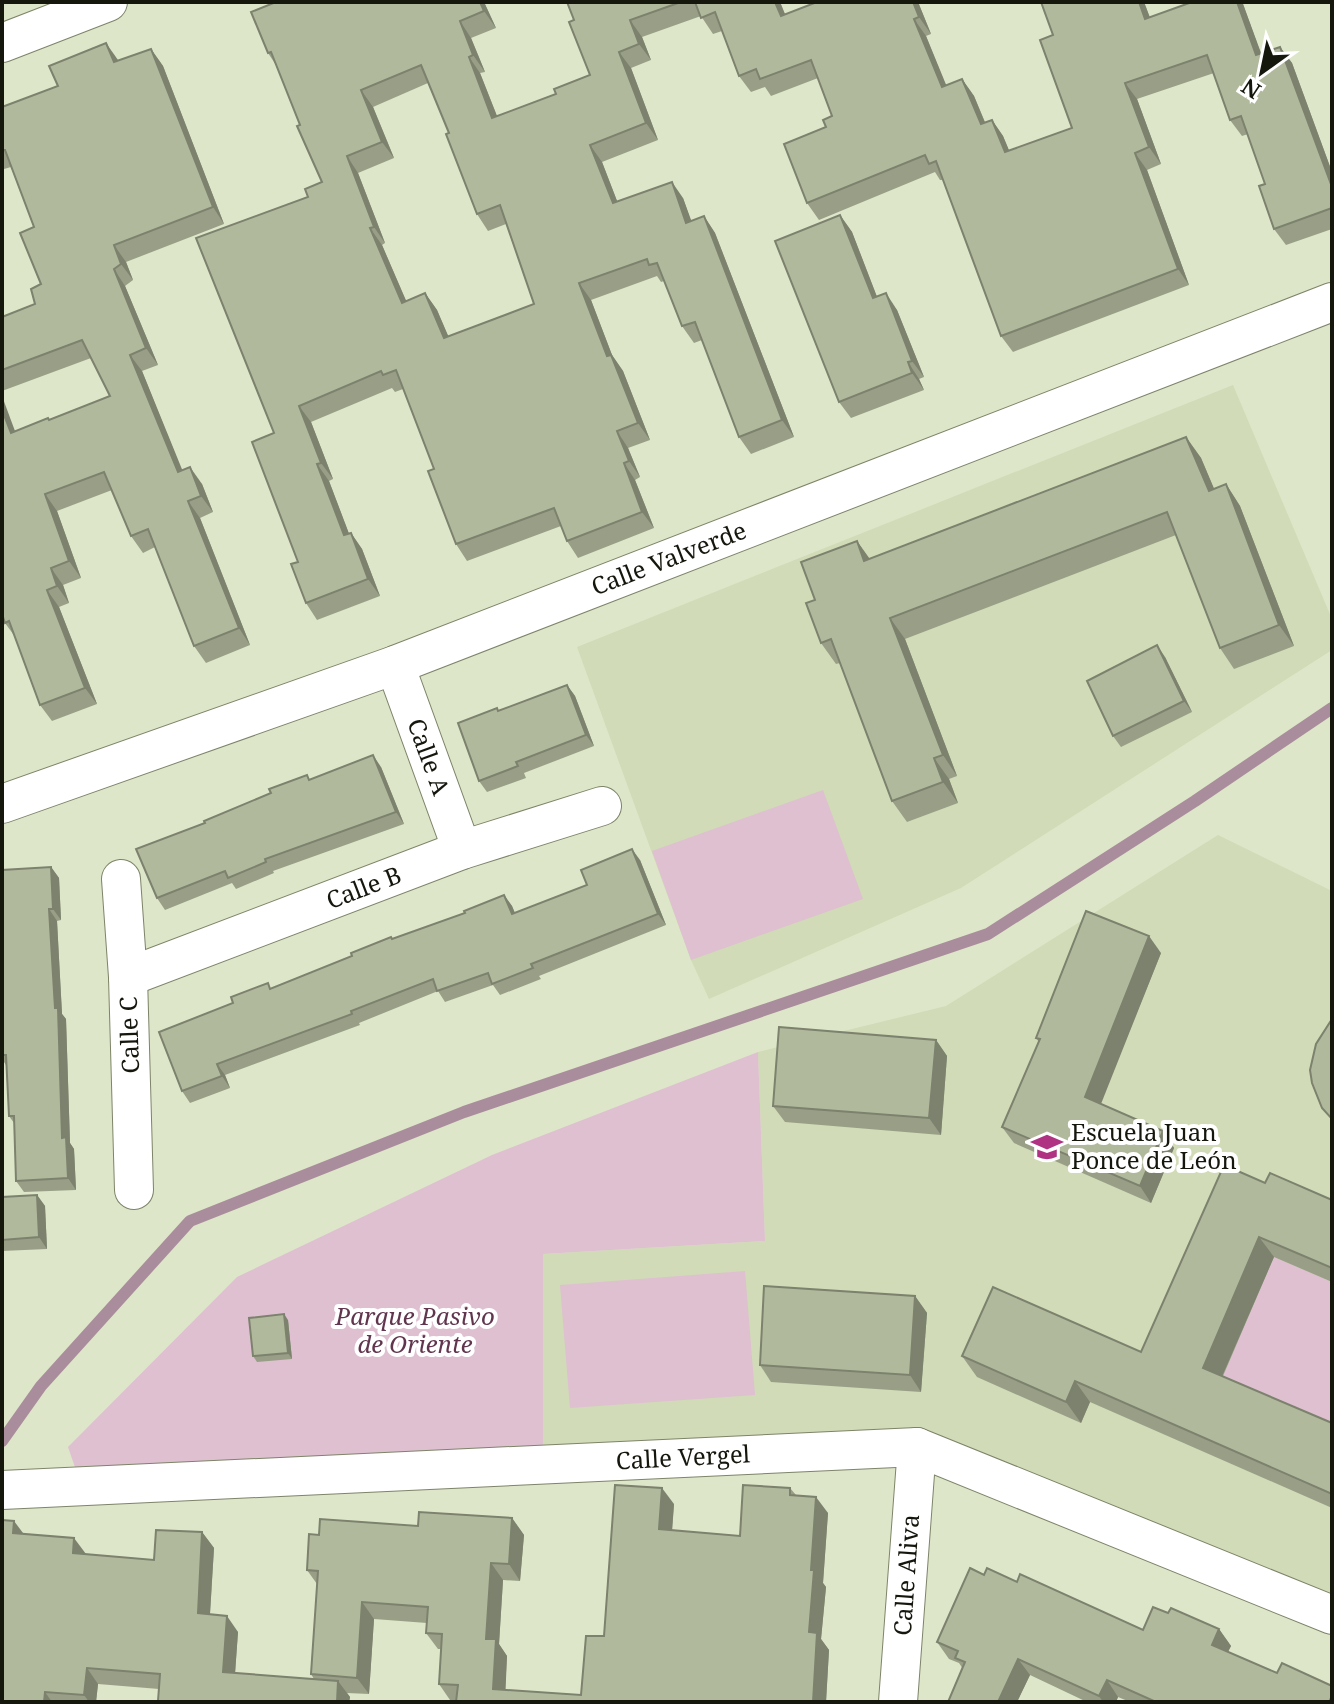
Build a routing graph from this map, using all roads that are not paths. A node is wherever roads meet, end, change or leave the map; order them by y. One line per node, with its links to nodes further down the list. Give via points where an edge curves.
1 (108, 2): 2 (street)
2 (2, 43)
3 (1332, 302): 4 (street, Calle Valverde)
4 (395, 665): 5 (street, Calle Valverde); 7 (street, Calle A)
5 (2, 804)
6 (602, 806): 7 (street, Calle B)
7 (462, 850): 9 (street, Calle B)
8 (121, 879): 9 (street, Calle C)
9 (128, 977): 10 (street, Calle C)
10 (134, 1190)
11 (917, 1447): 12 (street, Calle Vergel); 13 (street, Calle Vergel); 14 (street, Calle Aliva)
12 (2, 1490)
13 (1332, 1615)
14 (898, 1702)

